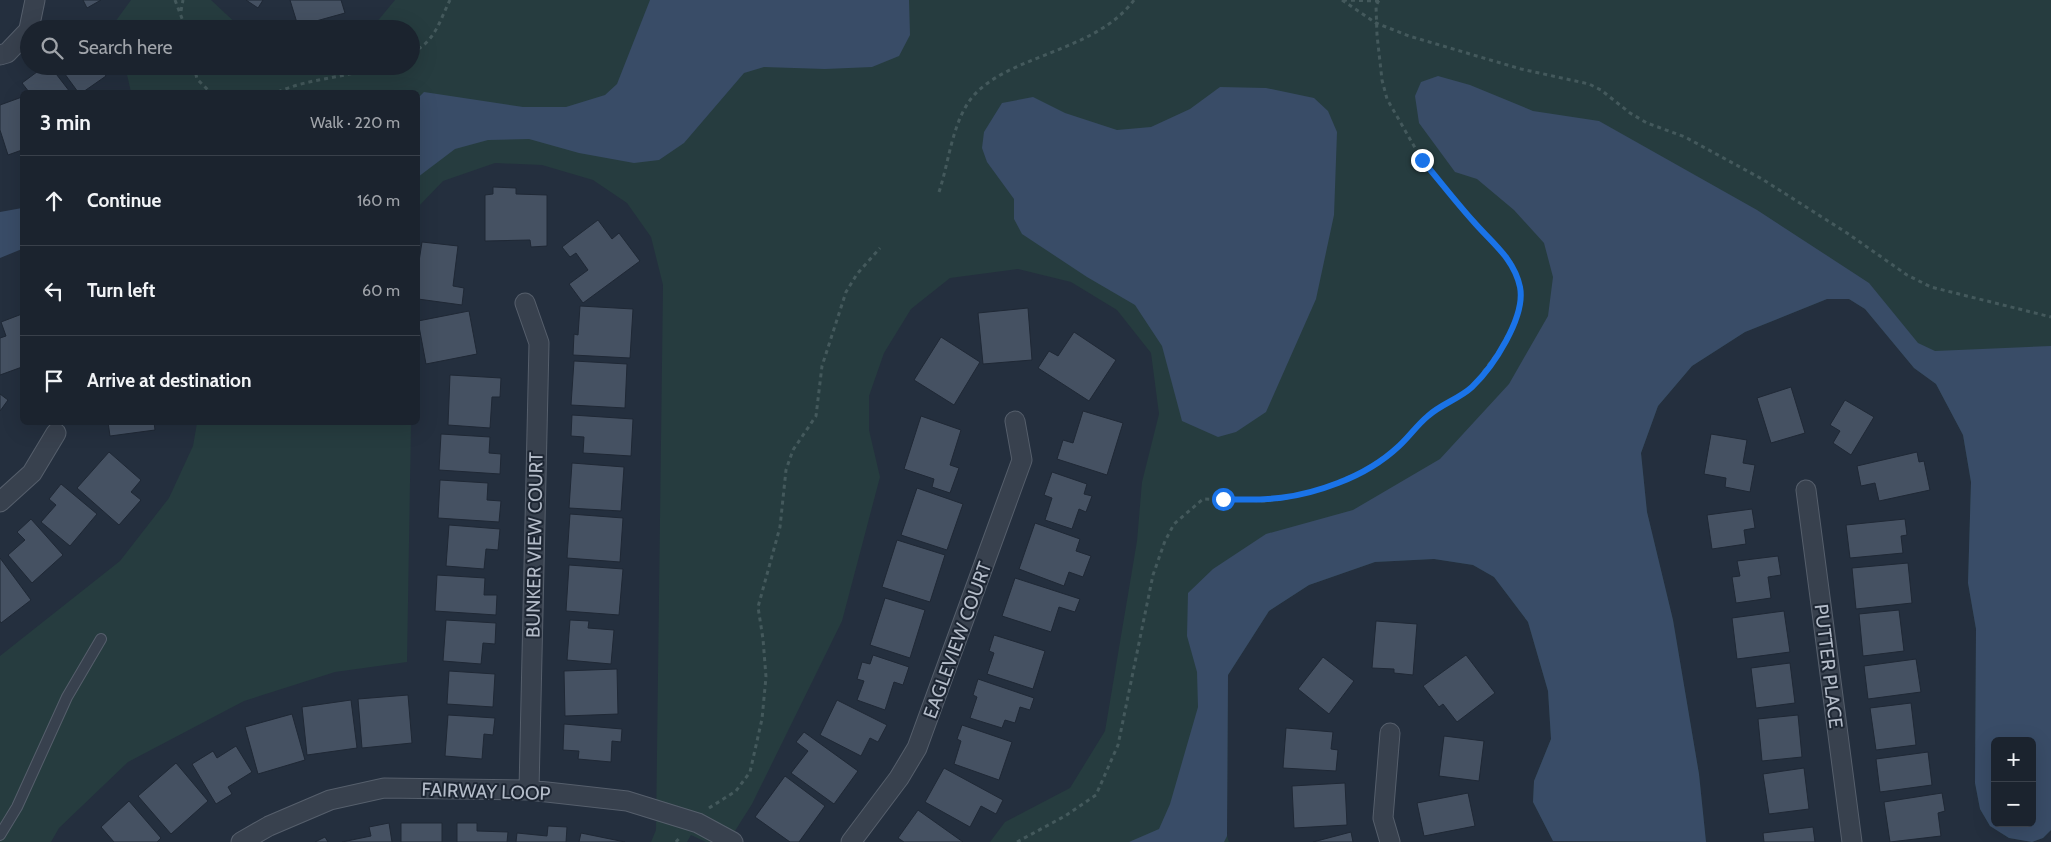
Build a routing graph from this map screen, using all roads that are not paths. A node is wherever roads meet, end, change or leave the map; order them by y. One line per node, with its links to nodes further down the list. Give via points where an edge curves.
1 (35, 0): 2 (street)
2 (31, 20)
3 (20, 38): 4 (street)
4 (0, 55)
5 (524, 303): 12 (street, BUNKER VIEW COURT, via 539,343)
6 (1015, 421): 16 (street, EAGLEVIEW COURT, via 1022,460 917,748 899,778)
7 (56, 433): 9 (street, via 32,473)
8 (1806, 490): 18 (street, PUTTER PLACE)
9 (0, 502)
10 (101, 639): 13 (lane, via 67,697 17,807)
11 (1390, 733): 17 (street, via 1383,818)
12 (529, 790): 14 (street, FAIRWAY LOOP, via 384,788 330,800 269,826); 15 (street, FAIRWAY LOOP, via 627,801 698,824)
13 (0, 835)
14 (241, 842)
15 (733, 842)
16 (850, 842)
17 (1390, 842)
18 (1852, 842)

